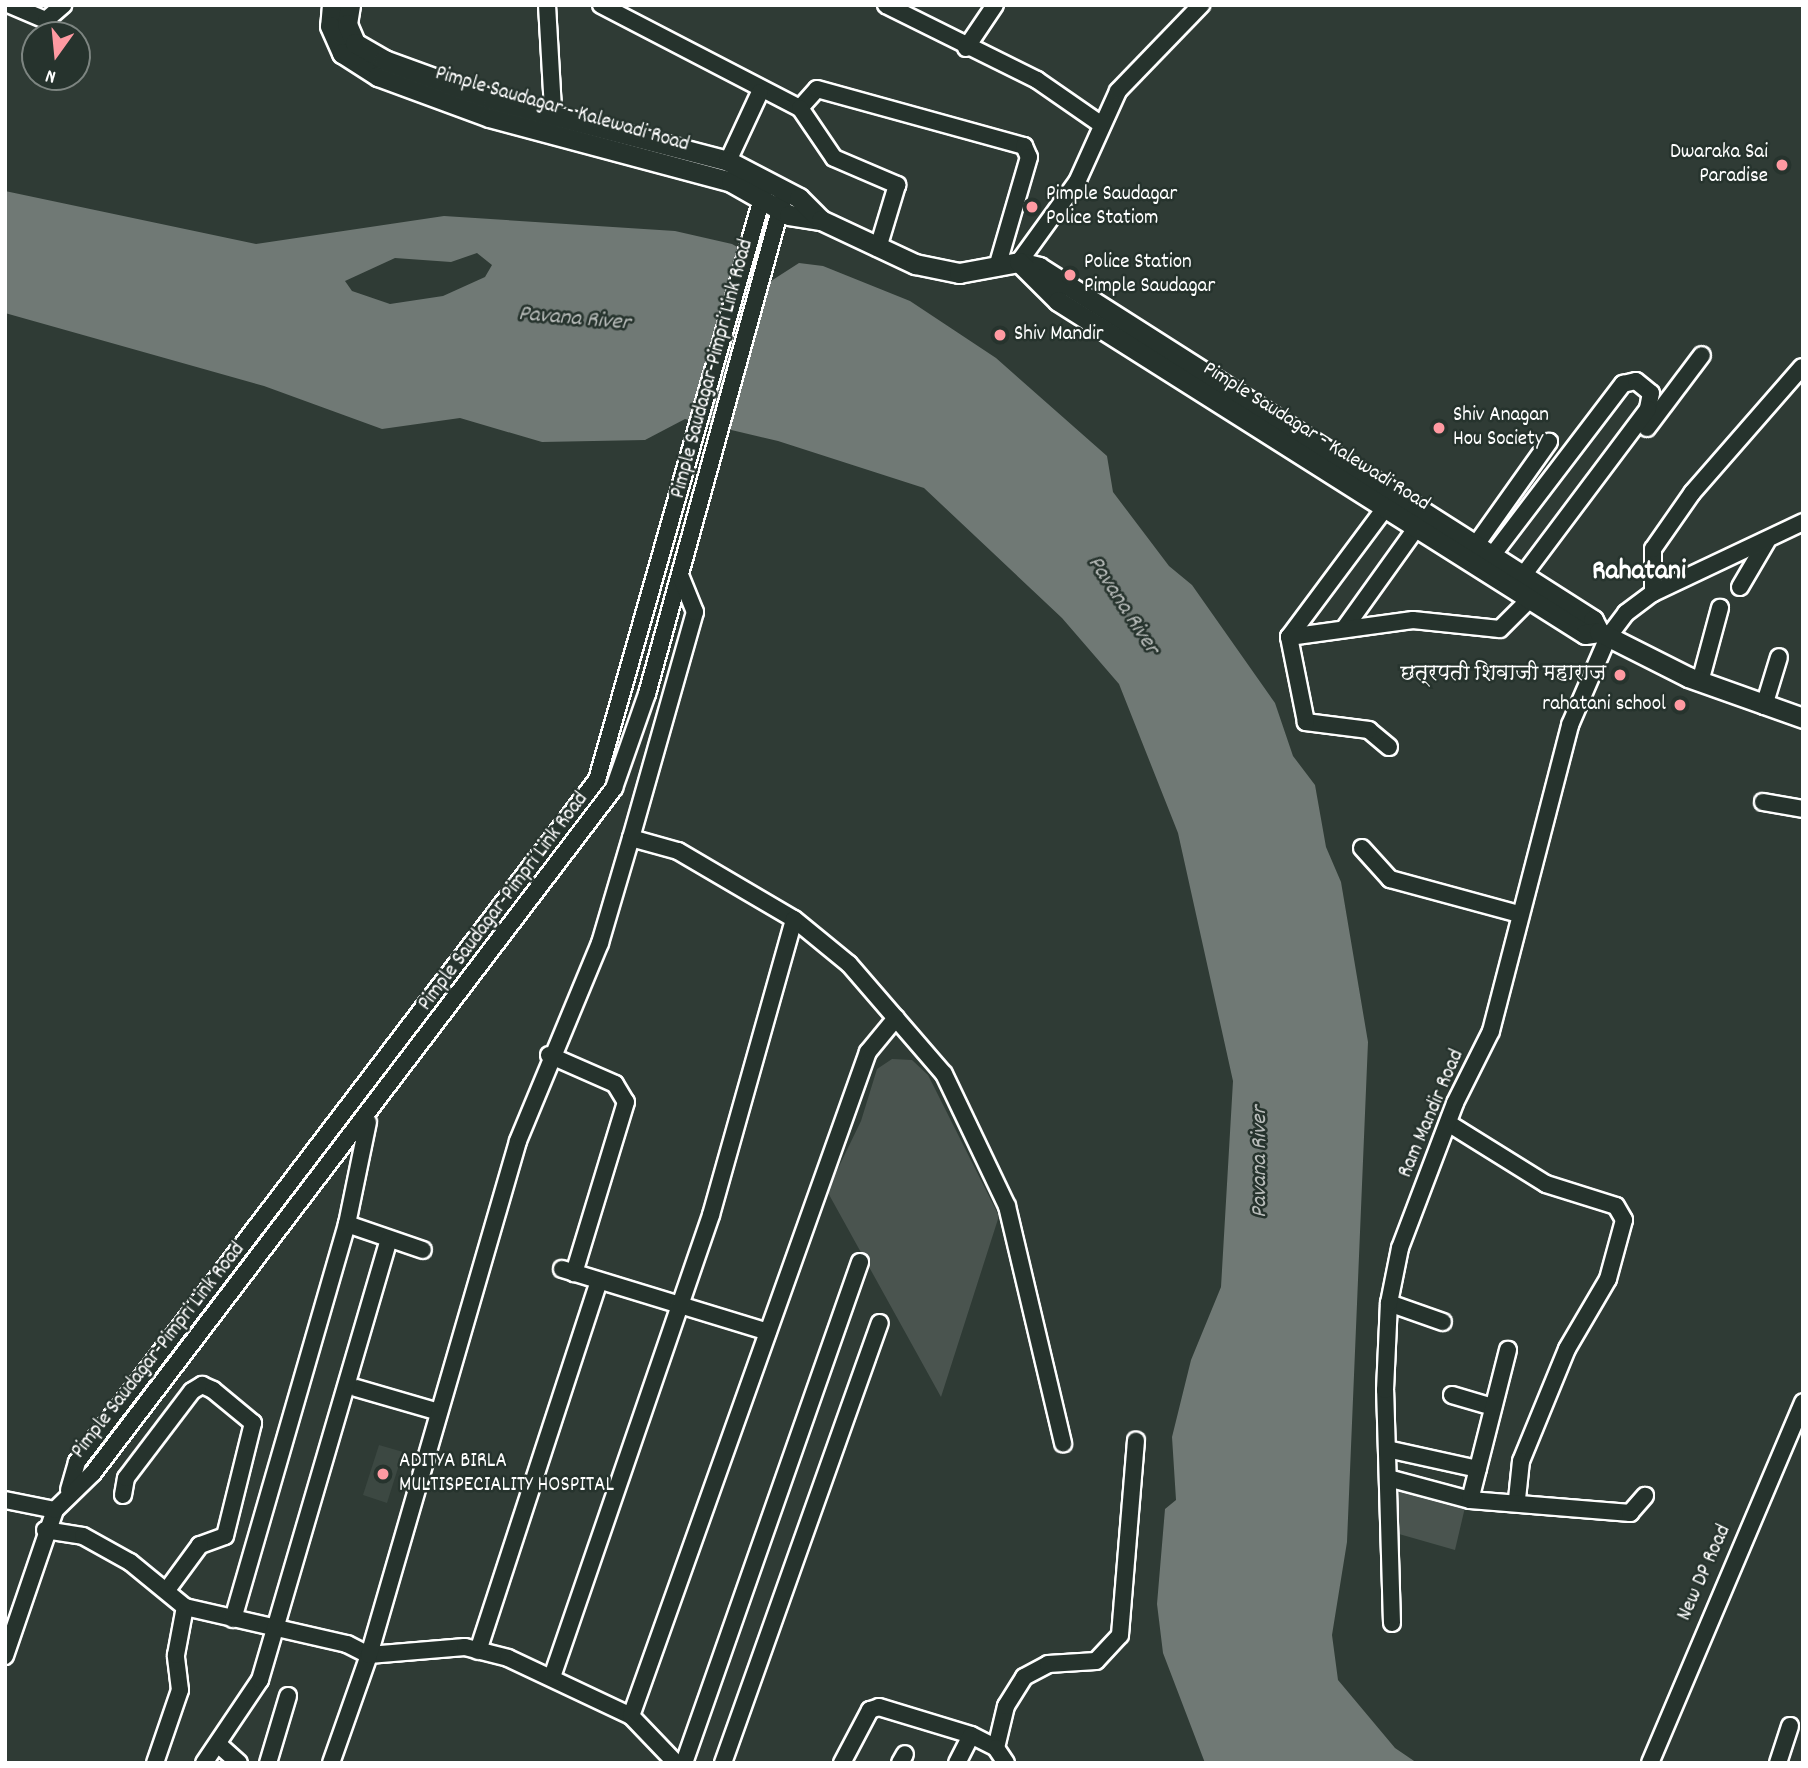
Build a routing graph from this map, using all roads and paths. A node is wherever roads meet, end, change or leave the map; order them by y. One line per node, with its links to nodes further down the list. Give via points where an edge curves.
1 (10, 5): 2 (street, via 46,20)
2 (63, 5)
3 (332, 5): 16 (main road, Pimple Saudagar - Kalewadi Road, via 333,39 354,65)
4 (350, 5): 14 (main road, Pimple Saudagar - Kalewadi Road, via 349,33 364,51 494,100)
5 (547, 5): 14 (street)
6 (601, 5): 12 (street, via 747,75)
7 (886, 5): 10 (street)
8 (995, 5): 11 (street)
9 (1201, 5): 15 (street, via 1118,91)
10 (917, 11): 11 (street)
11 (966, 48): 15 (street, via 1037,80)
12 (760, 92): 13 (street); 17 (street)
13 (800, 107): 22 (street, via 834,158 897,185); 24 (street, via 817,89 1024,146 1029,157)
14 (556, 115): 16 (street); 17 (main road, Pimple Saudagar - Kalewadi Road)
15 (1102, 125): 23 (street, via 1077,182)
16 (554, 135): 20 (main road, Pimple Saudagar - Kalewadi Road, via 731,182)
17 (728, 160): 18 (main road, Pimple Saudagar - Kalewadi Road)
18 (768, 181): 19 (main road, Pimple Saudagar - Kalewadi Road); 20 (street)
19 (786, 190): 20 (street); 21 (main road, Pimple Saudagar - Kalewadi Road)
20 (770, 206): 21 (main road, Pimple Saudagar - Kalewadi Road); 34 (street, Pimple Saudagar-Pimpri Link Road, via 772,234); 47 (street, Pimple Saudagar-Pimpri Link Road, via 754,229)
21 (821, 220): 22 (main road, Pimple Saudagar - Kalewadi Road)
22 (878, 248): 24 (main road, Pimple Saudagar - Kalewadi Road, via 937,271)
23 (1019, 262): 24 (main road, Pimple Saudagar - Kalewadi Road); 27 (main road, Pimple Saudagar - Kalewadi Road, via 1058,301)
24 (998, 267)
25 (1702, 355): 36 (street)
26 (1802, 367): 37 (street, via 1692,493 1653,549)
27 (1269, 424): 29 (main road, Pimple Saudagar - Kalewadi Road); 33 (main road, Pimple Saudagar - Kalewadi Road)
28 (1549, 442): 33 (street)
29 (1386, 507): 31 (main road, Pimple Saudagar - Kalewadi Road); 41 (street)
30 (1803, 522): 32 (street)
31 (1417, 527): 36 (main road, Pimple Saudagar - Kalewadi Road); 39 (street)
32 (1767, 541): 35 (street); 37 (street)
33 (1483, 552): 36 (main road, Pimple Saudagar - Kalewadi Road); 36 (street, via 1623,384 1636,381 1651,393 1648,410)
34 (680, 575): 48 (street, Pimple Saudagar-Pimpri Link Road); 49 (street, via 695,612)
35 (1740, 587)
36 (1528, 589): 39 (street, via 1500,629 1413,620); 40 (main road, Pimple Saudagar - Kalewadi Road, via 1585,634)
37 (1653, 593): 40 (street)
38 (1720, 608): 43 (street)
39 (1344, 629): 41 (street)
40 (1603, 634): 43 (main road, Pimple Saudagar - Kalewadi Road); 54 (street, Ram Mandir Road, via 1558,758)
41 (1289, 637): 46 (street, via 1306,722 1369,730)
42 (1779, 657): 44 (street)
43 (1700, 682): 44 (main road, Pimple Saudagar - Kalewadi Road)
44 (1764, 706): 45 (main road, Pimple Saudagar - Kalewadi Road)
45 (1803, 718)
46 (1389, 747)
47 (607, 753): 48 (street); 58 (street, Pimple Saudagar-Pimpri Link Road, via 583,804)
48 (625, 765): 49 (street); 59 (street, Pimple Saudagar-Pimpri Link Road, via 598,816)
49 (648, 778): 52 (street)
50 (1763, 802): 51 (street)
51 (1803, 809)
52 (631, 838): 55 (street, via 678,851); 57 (street, via 600,943)
53 (1362, 848): 54 (street, via 1390,879)
54 (1519, 914): 60 (street, Ram Mandir Road, via 1491,1031)
55 (793, 919): 56 (street, via 849,964); 67 (street)
56 (896, 1018): 70 (street, via 868,1052); 78 (street, via 944,1074 1007,1206)
57 (549, 1055): 65 (street, via 615,1084 626,1102 568,1271); 76 (street, via 517,1141)
58 (354, 1103): 59 (street); 82 (street, Pimple Saudagar-Pimpri Link Road, via 78,1462)
59 (369, 1114): 61 (street); 82 (street, Pimple Saudagar-Pimpri Link Road, via 93,1473)
60 (1448, 1123): 66 (street, Ram Mandir Road, via 1400,1248); 87 (street, via 1546,1184 1616,1206 1624,1220 1608,1279 1567,1349 1521,1461)
61 (347, 1224): 62 (street); 92 (street)
62 (390, 1239): 63 (street); 94 (street)
63 (423, 1250)
64 (860, 1262): 111 (street)
65 (599, 1281): 67 (street); 95 (street)
66 (1389, 1303): 68 (street); 79 (street, Ram Mandir Road)
67 (680, 1307): 70 (street); 98 (street)
68 (1443, 1322)
69 (880, 1323): 112 (street)
70 (768, 1332): 100 (street)
71 (1508, 1350): 75 (street)
72 (356, 1388): 76 (street)
73 (1452, 1395): 75 (street)
74 (1803, 1402): 116 (street, New DP Road)
75 (1493, 1407): 80 (street)
76 (439, 1412): 96 (street)
77 (1136, 1441): 104 (street, via 1120,1635 1096,1661 1048,1664 1024,1677 1006,1706)
78 (1063, 1443)
79 (1387, 1449): 80 (street); 81 (street, Ram Mandir Road)
80 (1478, 1469): 86 (street)
81 (1388, 1478): 86 (street); 93 (street, Ram Mandir Road)
82 (69, 1490): 88 (street, Pimple Saudagar-Pimpri Link Road)
83 (123, 1495): 90 (street, via 126,1478 192,1391 202,1385 253,1423 225,1536 195,1549)
84 (1645, 1496): 87 (street, via 1630,1513)
85 (5, 1500): 88 (street)
86 (1470, 1500): 87 (street)
87 (1517, 1500)
88 (55, 1510): 89 (street, Pimple Saudagar-Pimpri Link Road)
89 (45, 1530): 90 (street, via 83,1536); 97 (street, Pimple Saudagar-Pimpri Link Road)
90 (167, 1590): 91 (street)
91 (185, 1608): 92 (street); 106 (street, via 176,1655 180,1690)
92 (233, 1619): 94 (street)
93 (1392, 1623)
94 (274, 1630): 96 (street, via 346,1644); 103 (street, via 260,1680)
95 (478, 1651): 96 (street); 98 (street)
96 (369, 1655): 109 (street)
97 (5, 1656)
98 (553, 1674): 100 (street)
99 (288, 1696): 105 (street)
100 (631, 1716): 110 (street)
101 (1790, 1726): 117 (street)
102 (971, 1735): 104 (street); 113 (street, via 873,1708); 114 (street)
103 (219, 1745): 107 (street); 108 (street)
104 (996, 1748): 115 (street)
105 (269, 1762)
106 (155, 1763)
107 (204, 1763)
108 (239, 1763)
109 (331, 1763)
110 (676, 1763)
111 (684, 1763)
112 (723, 1763)
113 (842, 1763)
114 (957, 1763)
115 (1006, 1763)
116 (1650, 1763)
117 (1778, 1763)

